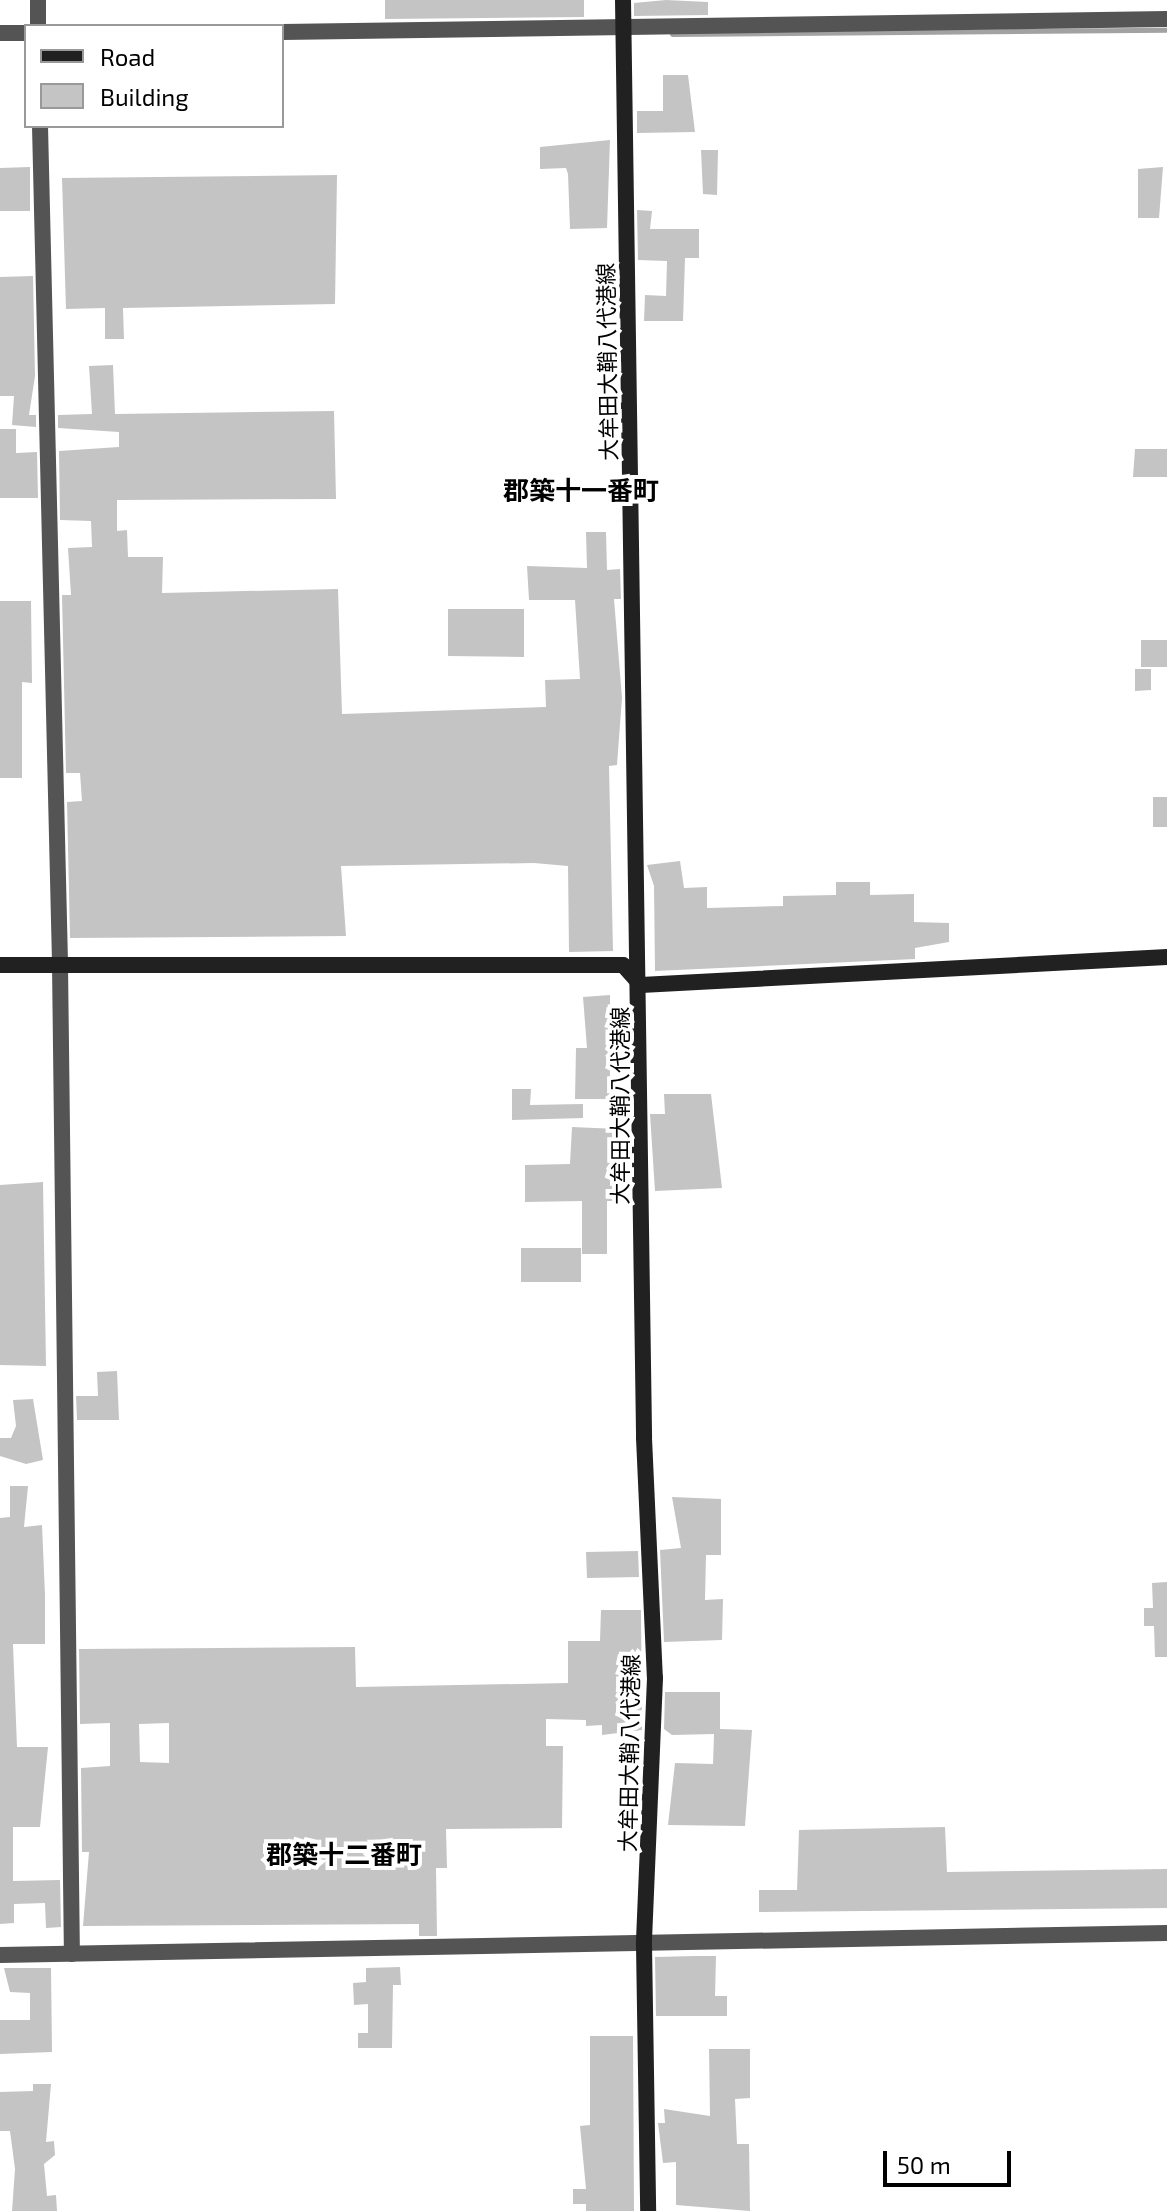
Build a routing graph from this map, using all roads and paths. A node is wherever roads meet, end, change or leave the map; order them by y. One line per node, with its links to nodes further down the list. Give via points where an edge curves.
1 (38, 0): 4 (street)
2 (623, 0): 5 (main road, 大牟田大鞘八代港線)
3 (1167, 19): 5 (street, via 939,18)
4 (38, 24)
5 (623, 30): 6 (street); 13 (main road, 大牟田大鞘八代港線)
6 (284, 32)
7 (0, 33): 8 (street)
8 (24, 33)
9 (40, 128): 11 (street)
10 (1167, 957): 13 (main road)
11 (60, 964): 12 (main road); 13 (main road, via 623,965); 16 (street)
12 (0, 965)
13 (641, 985): 15 (main road, 大牟田大鞘八代港線, via 644,1438 655,1721)
14 (1167, 1933): 15 (street)
15 (644, 1945): 16 (street); 18 (main road, 大牟田大鞘八代港線)
16 (72, 1954): 17 (street)
17 (0, 1955)
18 (648, 2211)

